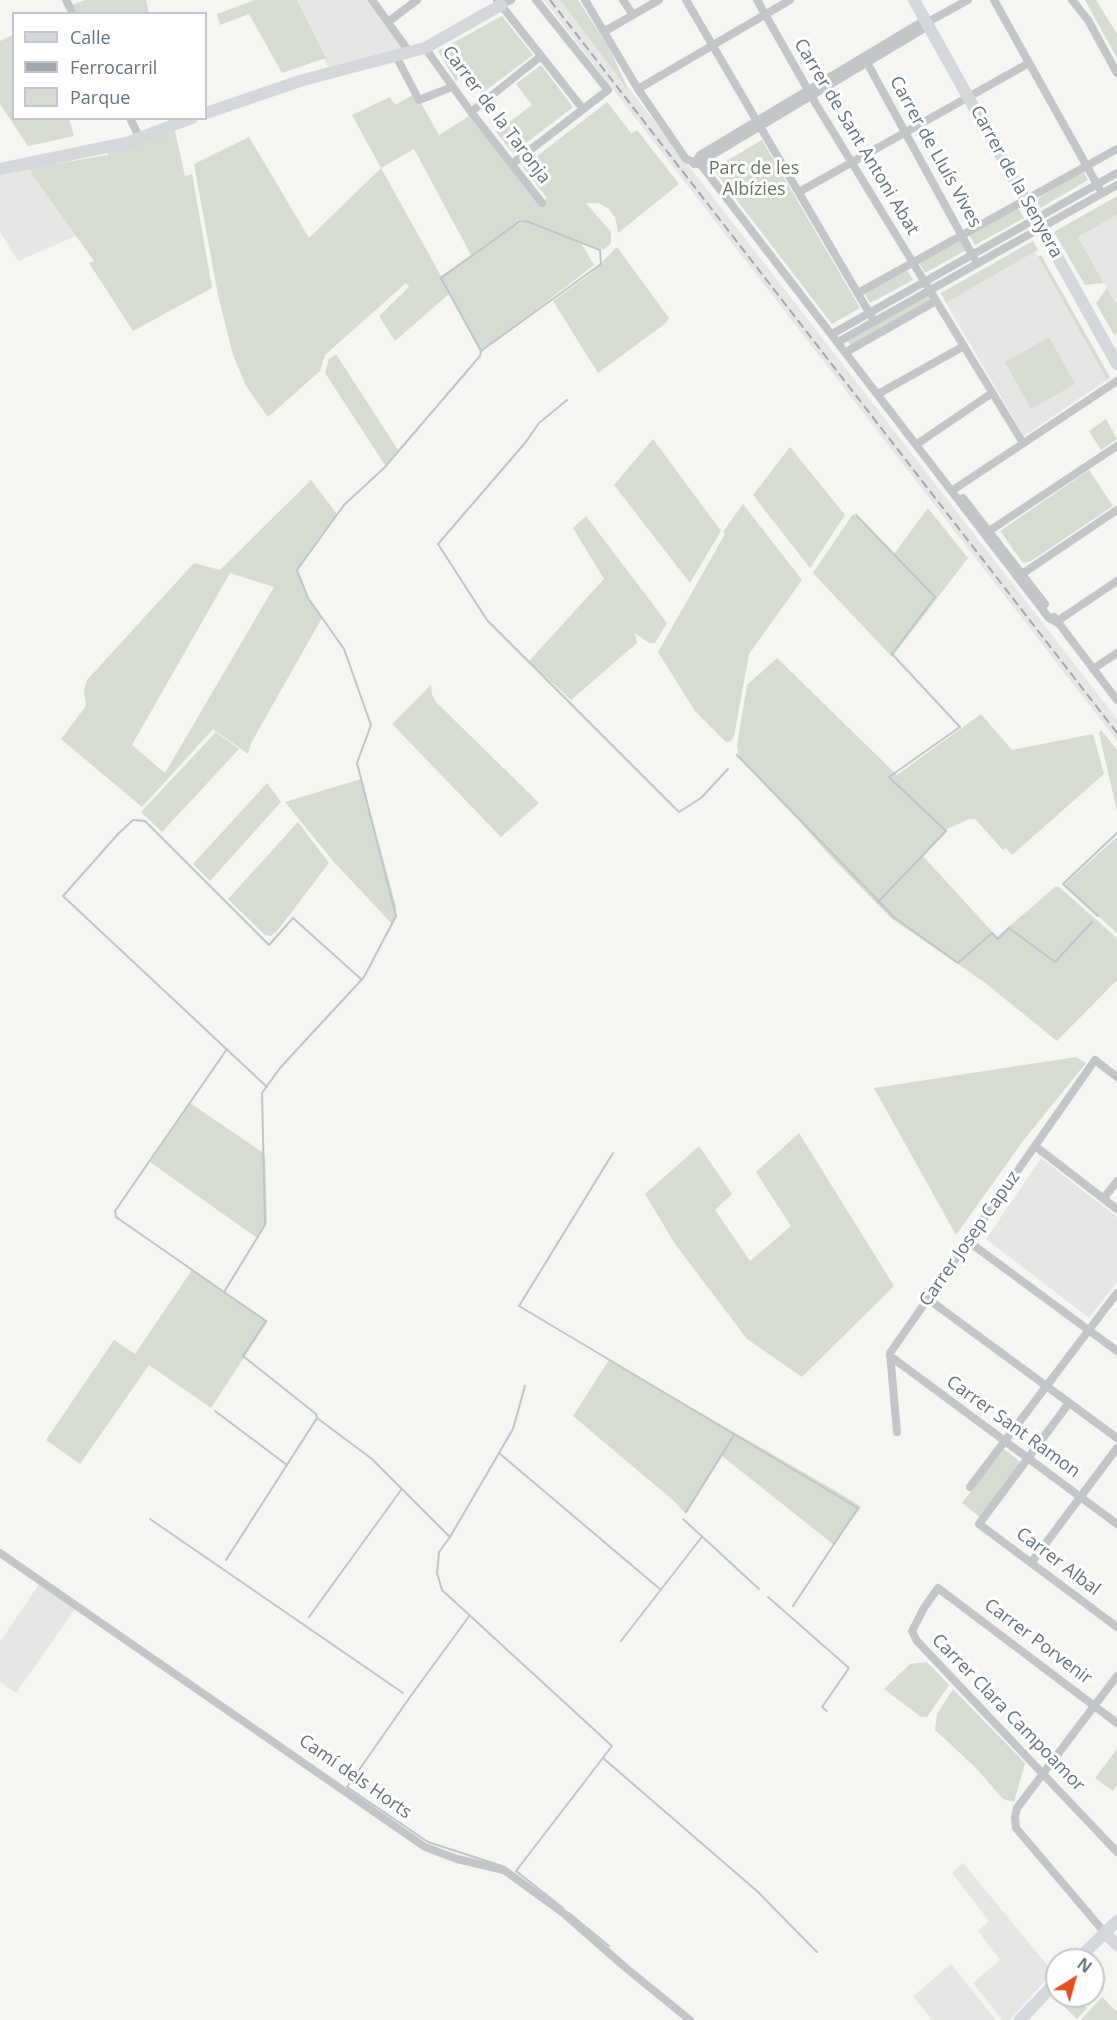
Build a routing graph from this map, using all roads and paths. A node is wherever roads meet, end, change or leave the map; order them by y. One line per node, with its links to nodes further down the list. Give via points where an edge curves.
1 (372, 0): 17 (street)
2 (417, 0): 17 (street)
3 (536, 0): 32 (street, via 608,90)
4 (585, 0): 19 (street)
5 (623, 0): 15 (street)
6 (659, 0): 15 (street)
7 (686, 0): 20 (street)
8 (757, 0): 16 (street, Carrer de Sant Antoni Abat)
9 (790, 0): 16 (street)
10 (914, 0): 18 (street, Carrer de la Senyera)
11 (968, 0): 18 (street)
12 (994, 0): 26 (street)
13 (1072, 0): 27 (street, via 1088,20)
14 (503, 2): 21 (street); 24 (street)
15 (633, 15): 19 (street)
16 (765, 15): 20 (street); 30 (street, Carrer de Sant Antoni Abat)
17 (388, 22): 22 (street)
18 (926, 23): 25 (street); 31 (street, Carrer de la Senyera)
19 (605, 31): 29 (street)
20 (713, 46): 29 (street); 37 (street)
21 (425, 48): 22 (street); 28 (street, Carrer de la Taronja)
22 (410, 53): 23 (street)
23 (396, 56): 28 (street, via 419,100); 34 (street, via 303,80)
24 (541, 56): 32 (street); 33 (street)
25 (865, 59): 30 (street); 38 (street, Carrer de Lluís Vives)
26 (1029, 63): 31 (street); 44 (street)
27 (1117, 73)
28 (452, 87): 33 (street, Carrer de la Taronja)
29 (638, 89): 43 (street, via 686,159)
30 (809, 92): 37 (street); 41 (street, Carrer de Sant Antoni Abat)
31 (968, 97): 38 (street); 51 (street, Carrer de la Senyera)
32 (583, 109): 42 (street)
33 (471, 112): 42 (street, Carrer de la Taronja)
34 (207, 113)
35 (131, 120): 39 (street)
36 (187, 120): 39 (street)
37 (758, 123): 43 (street); 49 (street)
38 (905, 132): 41 (street); 54 (street, Carrer de Lluís Vives)
39 (140, 139): 45 (street)
40 (1117, 149): 44 (street)
41 (852, 162): 49 (street); 57 (street, Carrer de Sant Antoni Abat)
42 (512, 164): 52 (street, Carrer de la Taronja)
43 (697, 164): 63 (street)
44 (1087, 166): 47 (street); 51 (street)
45 (0, 169)
46 (1117, 173): 47 (street)
47 (1096, 183): 50 (street); 53 (street)
48 (1117, 185): 50 (street)
49 (799, 192): 60 (street)
50 (1102, 193): 53 (street)
51 (1026, 201): 53 (street, Carrer de la Senyera); 54 (street)
52 (542, 203)
53 (1039, 222): 55 (street); 56 (street); 67 (street, Carrer de la Senyera)
54 (962, 235): 55 (street, Carrer de Lluís Vives); 57 (street)
55 (972, 254): 56 (street, Carrer de Lluís Vives); 58 (street)
56 (978, 263): 59 (street)
57 (912, 264): 58 (street, Carrer de Sant Antoni Abat); 60 (street)
58 (923, 281): 59 (street, Carrer de Sant Antoni Abat); 62 (street)
59 (929, 289): 61 (street, Carrer de Sant Antoni Abat); 62 (street)
60 (858, 293): 62 (street)
61 (936, 301): 65 (street, Carrer de Sant Antoni Abat); 66 (street)
62 (872, 317): 63 (street); 64 (street)
63 (832, 334): 64 (street)
64 (838, 342): 66 (street)
65 (964, 346): 69 (street, Carrer de Sant Antoni Abat); 70 (street)
66 (846, 352): 70 (street)
67 (1117, 363)
68 (1117, 381): 71 (street)
69 (992, 393): 71 (street, Carrer de Sant Antoni Abat); 72 (street)
70 (878, 394): 72 (street)
71 (1023, 443): 74 (street)
72 (917, 444): 74 (street)
73 (1117, 446): 76 (street)
74 (953, 490): 76 (street); 79 (street, via 1049,618)
75 (1117, 510): 77 (street)
76 (989, 531): 77 (street)
77 (1022, 574): 79 (street)
78 (1117, 581): 79 (street)
79 (1056, 622): 81 (street)
80 (1117, 652): 81 (street)
81 (1093, 669): 82 (street)
82 (1117, 700)
83 (1117, 1077): 84 (street, Carrer Josep Capuz, via 1095,1060)
84 (1035, 1146): 86 (street); 88 (street, Carrer Josep Capuz)
85 (1117, 1181): 86 (street)
86 (1104, 1198): 87 (street)
87 (1117, 1209)
88 (969, 1242): 90 (street, Carrer Josep Capuz); 91 (street)
89 (1117, 1293): 91 (street)
90 (928, 1299): 93 (street, Carrer Josep Capuz); 94 (street)
91 (1088, 1330): 92 (street); 94 (street)
92 (1117, 1351)
93 (890, 1356): 96 (street); 98 (street, Carrer Sant Ramon)
94 (1046, 1386): 95 (street); 98 (street)
95 (1069, 1403): 97 (street); 100 (street)
96 (897, 1432)
97 (1117, 1438)
98 (1004, 1441): 100 (street, Carrer Sant Ramon); 101 (street)
99 (1117, 1448): 102 (street)
100 (1028, 1459): 102 (street, Carrer Sant Ramon); 105 (street, Carrer Albal, via 979,1524)
101 (970, 1487)
102 (1081, 1497): 103 (street, Carrer Sant Ramon); 105 (street)
103 (1117, 1524)
104 (0, 1553): 118 (street, Camí dels Horts, via 425,1847 504,1870 562,1912)
105 (1031, 1563): 107 (street, Carrer Albal)
106 (938, 1588): 109 (street, Carrer Porvenir); 111 (street, Carrer Clara Campoamor, via 912,1631 916,1641)
107 (1117, 1627)
108 (1117, 1676): 109 (street)
109 (1094, 1706): 110 (street, Carrer Porvenir); 111 (street)
110 (1117, 1723)
111 (1043, 1773): 112 (street, Carrer Clara Campoamor); 114 (street, via 1017,1808 1016,1828)
112 (1117, 1852)
113 (1117, 1922): 114 (street)
114 (1105, 1933): 115 (street); 116 (street)
115 (1117, 1945)
116 (1089, 1948)
117 (1045, 1994): 119 (street)
118 (690, 2020)
119 (1020, 2020)

